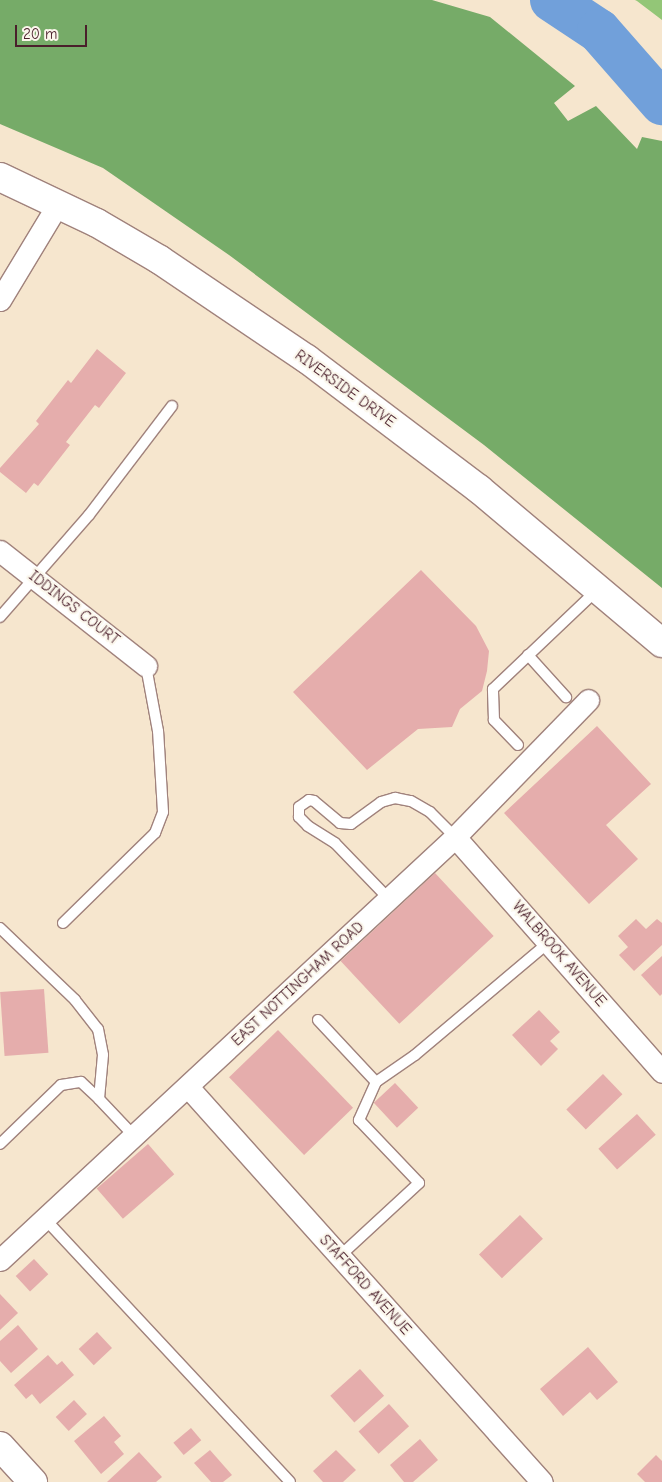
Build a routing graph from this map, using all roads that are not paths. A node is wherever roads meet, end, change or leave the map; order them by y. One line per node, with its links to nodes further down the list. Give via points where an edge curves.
1 (0, 176): 2 (main road, RIVERSIDE DRIVE)
2 (58, 204): 3 (street); 7 (main road, RIVERSIDE DRIVE, via 160,260 307,359 480,489)
3 (0, 300)
4 (172, 406): 6 (lane, via 89,515)
5 (0, 552): 6 (street, IDDINGS COURT)
6 (35, 578): 8 (lane); 11 (street, IDDINGS COURT)
7 (598, 588): 9 (main road, RIVERSIDE DRIVE); 10 (lane)
8 (0, 617)
9 (662, 643)
10 (528, 655): 12 (lane); 14 (lane, via 493,689 494,720)
11 (146, 666): 17 (lane, via 158,731 162,812 154,833)
12 (566, 697)
13 (588, 700): 15 (street, EAST NOTTINGHAM ROAD)
14 (518, 745)
15 (455, 837): 16 (street, EAST NOTTINGHAM ROAD); 16 (lane, via 430,812 411,801 395,798 381,802 351,824 340,823 314,801 308,800 299,807 299,817 335,844); 19 (street, WALBROOK AVENUE)
16 (389, 899): 23 (street, EAST NOTTINGHAM ROAD)
17 (63, 923)
18 (0, 928): 24 (lane, via 75,1000 98,1029 103,1055)
19 (548, 943): 21 (street, WALBROOK AVENUE); 22 (lane, via 415,1055)
20 (318, 1020): 22 (lane)
21 (662, 1072)
22 (376, 1082): 28 (lane, via 359,1120 419,1183)
23 (188, 1087): 25 (street, EAST NOTTINGHAM ROAD); 28 (street, STAFFORD AVENUE)
24 (99, 1099): 25 (lane); 26 (lane, via 81,1082 62,1085)
25 (134, 1136): 27 (street, EAST NOTTINGHAM ROAD)
26 (0, 1144)
27 (45, 1219): 29 (street, EAST NOTTINGHAM ROAD); 32 (lane)
28 (340, 1256): 33 (street, STAFFORD AVENUE)
29 (1, 1259)
30 (0, 1446): 31 (main road)
31 (33, 1482)
32 (290, 1482)
33 (542, 1482)

